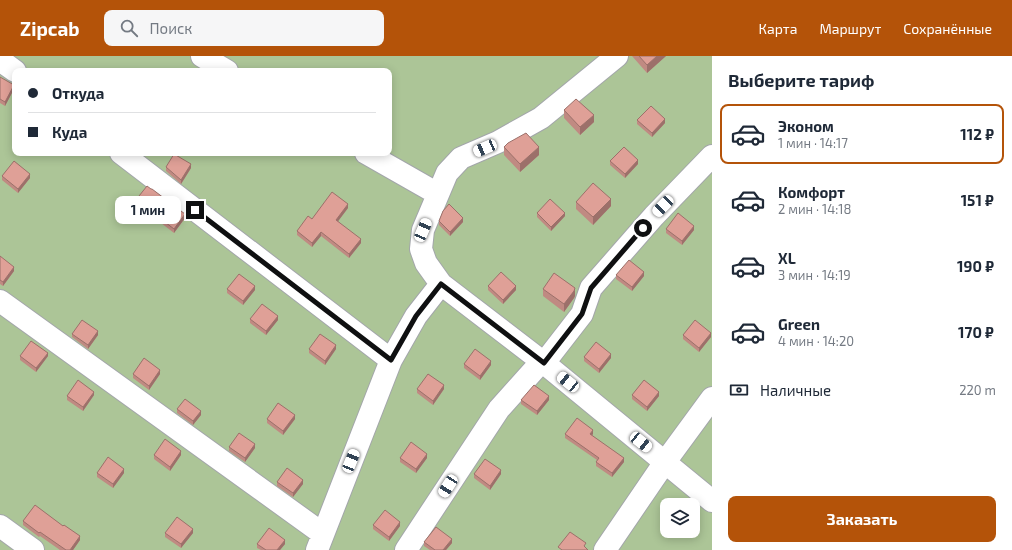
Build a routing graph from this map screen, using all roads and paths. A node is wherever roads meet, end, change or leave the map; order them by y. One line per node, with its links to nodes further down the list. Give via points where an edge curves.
1 (202, 56): 4 (lane)
2 (617, 56): 9 (lane, via 541,118 498,142 461,158 447,173)
3 (0, 60): 5 (lane)
4 (222, 68)
5 (12, 70)
6 (125, 156): 12 (lane)
7 (371, 156): 9 (lane)
8 (712, 156): 13 (lane, via 654,216 591,288 582,314)
9 (438, 194): 10 (lane, via 423,230 421,249 426,264)
10 (441, 284): 12 (lane, via 416,316); 13 (lane)
11 (0, 301): 18 (lane)
12 (391, 360): 18 (lane)
13 (543, 362): 15 (lane); 20 (lane, via 499,409)
14 (712, 398): 15 (lane)
15 (665, 462): 16 (lane); 21 (lane)
16 (712, 501)
17 (0, 526): 19 (lane)
18 (320, 542)
19 (33, 550)
20 (406, 550)
21 (605, 550)

